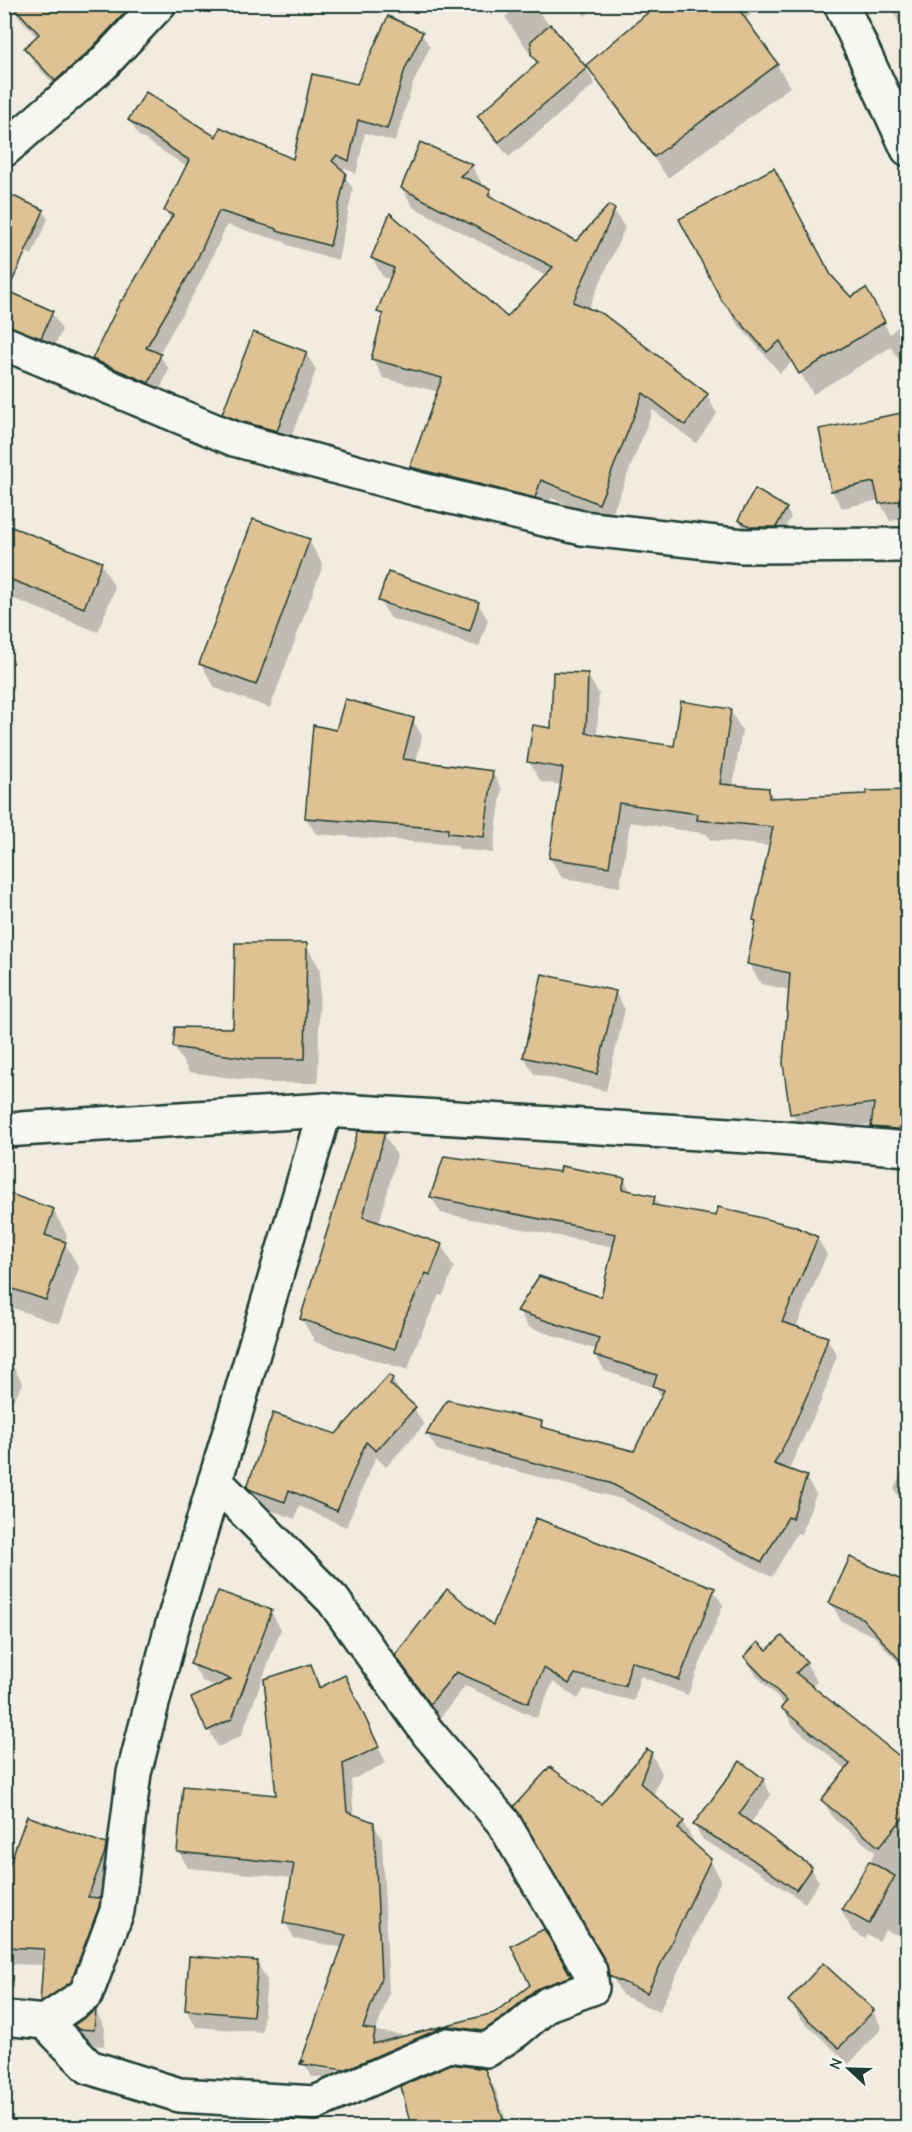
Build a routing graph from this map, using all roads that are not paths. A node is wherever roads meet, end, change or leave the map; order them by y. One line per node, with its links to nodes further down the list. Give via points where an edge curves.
1 (159, 4): 4 (street, via 102,65)
2 (841, 4): 3 (street)
3 (908, 149)
4 (4, 150)
5 (4, 343): 6 (street, via 234,439 582,528 743,546)
6 (908, 545)
7 (325, 1110): 8 (street); 9 (street); 10 (street)
8 (4, 1130)
9 (908, 1149)
10 (215, 1481): 12 (street, via 134,1773 117,1911 86,1994); 12 (street, via 333,1600 428,1733 503,1822 590,1971 592,1988 548,2004 487,2050 448,2045 315,2103 167,2091 89,2067)
11 (4, 2018): 12 (street)
12 (45, 2022)

